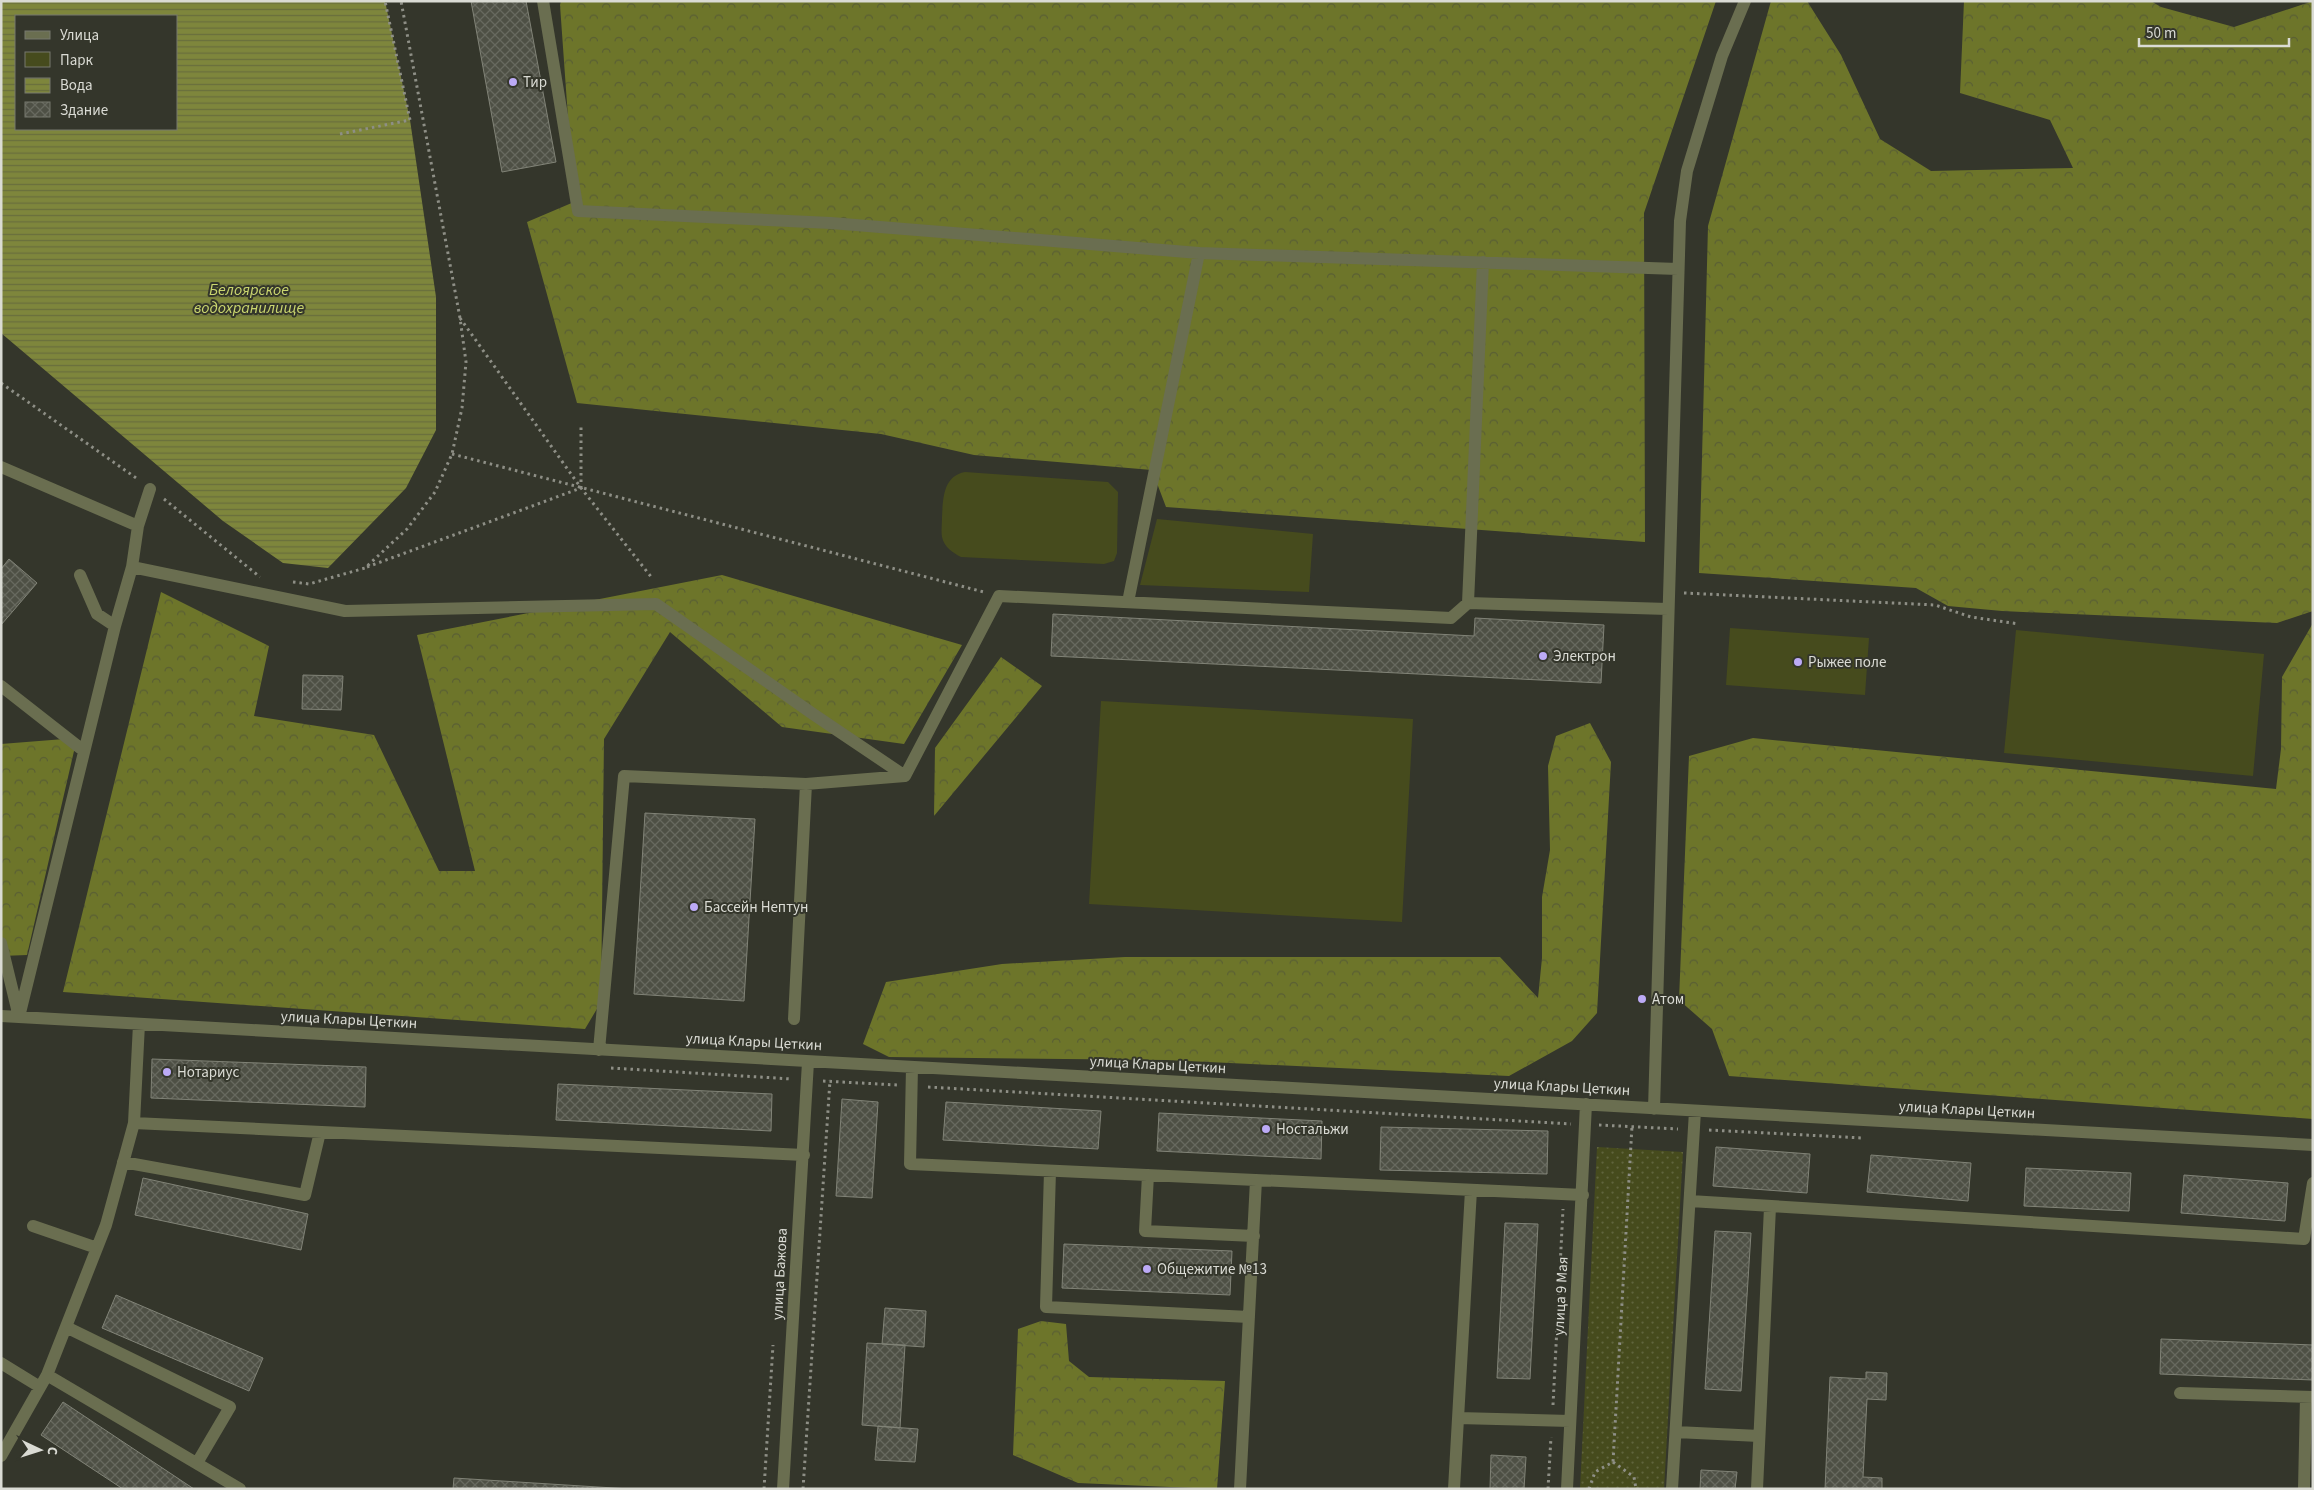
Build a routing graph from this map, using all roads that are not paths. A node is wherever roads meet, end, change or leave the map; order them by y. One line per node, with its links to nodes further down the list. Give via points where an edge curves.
1 (543, 1): 3 (street, via 578,211 831,223)
2 (1745, 1): 5 (street, via 1722,56 1687,171)
3 (1199, 253): 4 (street); 11 (street)
4 (1483, 262): 5 (street); 12 (street)
5 (1678, 268): 13 (street)
6 (1, 467): 8 (street)
7 (150, 489): 8 (street)
8 (138, 526): 9 (street)
9 (132, 567): 14 (street); 17 (street, via 345,611 656,604)
10 (80, 575): 14 (street, via 97,614)
11 (1128, 602): 12 (street, via 1451,618); 17 (street, via 999,596)
12 (1468, 603): 13 (street)
13 (1668, 610): 28 (street)
14 (115, 626): 16 (street)
15 (1, 686): 16 (street)
16 (84, 751): 21 (street)
17 (905, 776): 18 (street)
18 (806, 784): 22 (street); 24 (street, via 624,776)
19 (1, 943): 21 (street)
20 (1, 1016): 21 (street, улица Клары Цеткин)
21 (19, 1017): 23 (street, улица Клары Цеткин)
22 (794, 1019)
23 (139, 1024): 24 (street, улица Клары Цеткин); 30 (street)
24 (599, 1050): 25 (street, улица Клары Цеткин)
25 (808, 1062): 26 (street, улица Клары Цеткин); 33 (street, улица Бажова)
26 (912, 1067): 27 (street, улица Клары Цеткин); 35 (street, via 910,1164)
27 (1586, 1104): 28 (street, улица Клары Цеткин); 40 (street, улица 9 Мая)
28 (1654, 1109): 29 (street, улица Клары Цеткин)
29 (1695, 1111): 32 (street, улица Клары Цеткин); 41 (street)
30 (134, 1123): 31 (street); 34 (street)
31 (320, 1132): 33 (street); 34 (street, via 305,1195)
32 (2313, 1146)
33 (804, 1155): 60 (street, улица Бажова)
34 (123, 1162): 45 (street)
35 (1050, 1171): 36 (street); 46 (street, via 1046,1308)
36 (1148, 1175): 37 (street); 44 (street, via 1145,1231)
37 (1256, 1180): 39 (street); 44 (street)
38 (2313, 1183): 42 (street, via 2304,1239)
39 (1471, 1190): 40 (street); 53 (street)
40 (1583, 1195): 54 (street, улица 9 Мая)
41 (1690, 1201): 42 (street); 55 (street)
42 (1770, 1207): 56 (street)
43 (33, 1226): 45 (street)
44 (1254, 1236): 46 (street)
45 (97, 1248): 47 (street)
46 (1249, 1317): 61 (street)
47 (66, 1327): 49 (street); 58 (street, via 230,1407)
48 (1, 1363): 50 (street)
49 (48, 1375): 50 (street); 58 (street)
50 (40, 1387): 57 (street)
51 (2180, 1393): 52 (street)
52 (2310, 1397): 66 (street)
53 (1458, 1418): 54 (street); 62 (street)
54 (1570, 1421): 63 (street, улица 9 Мая)
55 (1676, 1432): 56 (street); 64 (street)
56 (1759, 1436): 65 (street)
57 (1, 1456)
58 (196, 1463): 59 (street)
59 (240, 1489)
60 (783, 1489)
61 (1240, 1489)
62 (1454, 1489)
63 (1566, 1489)
64 (1672, 1489)
65 (1757, 1489)
66 (2304, 1489)

